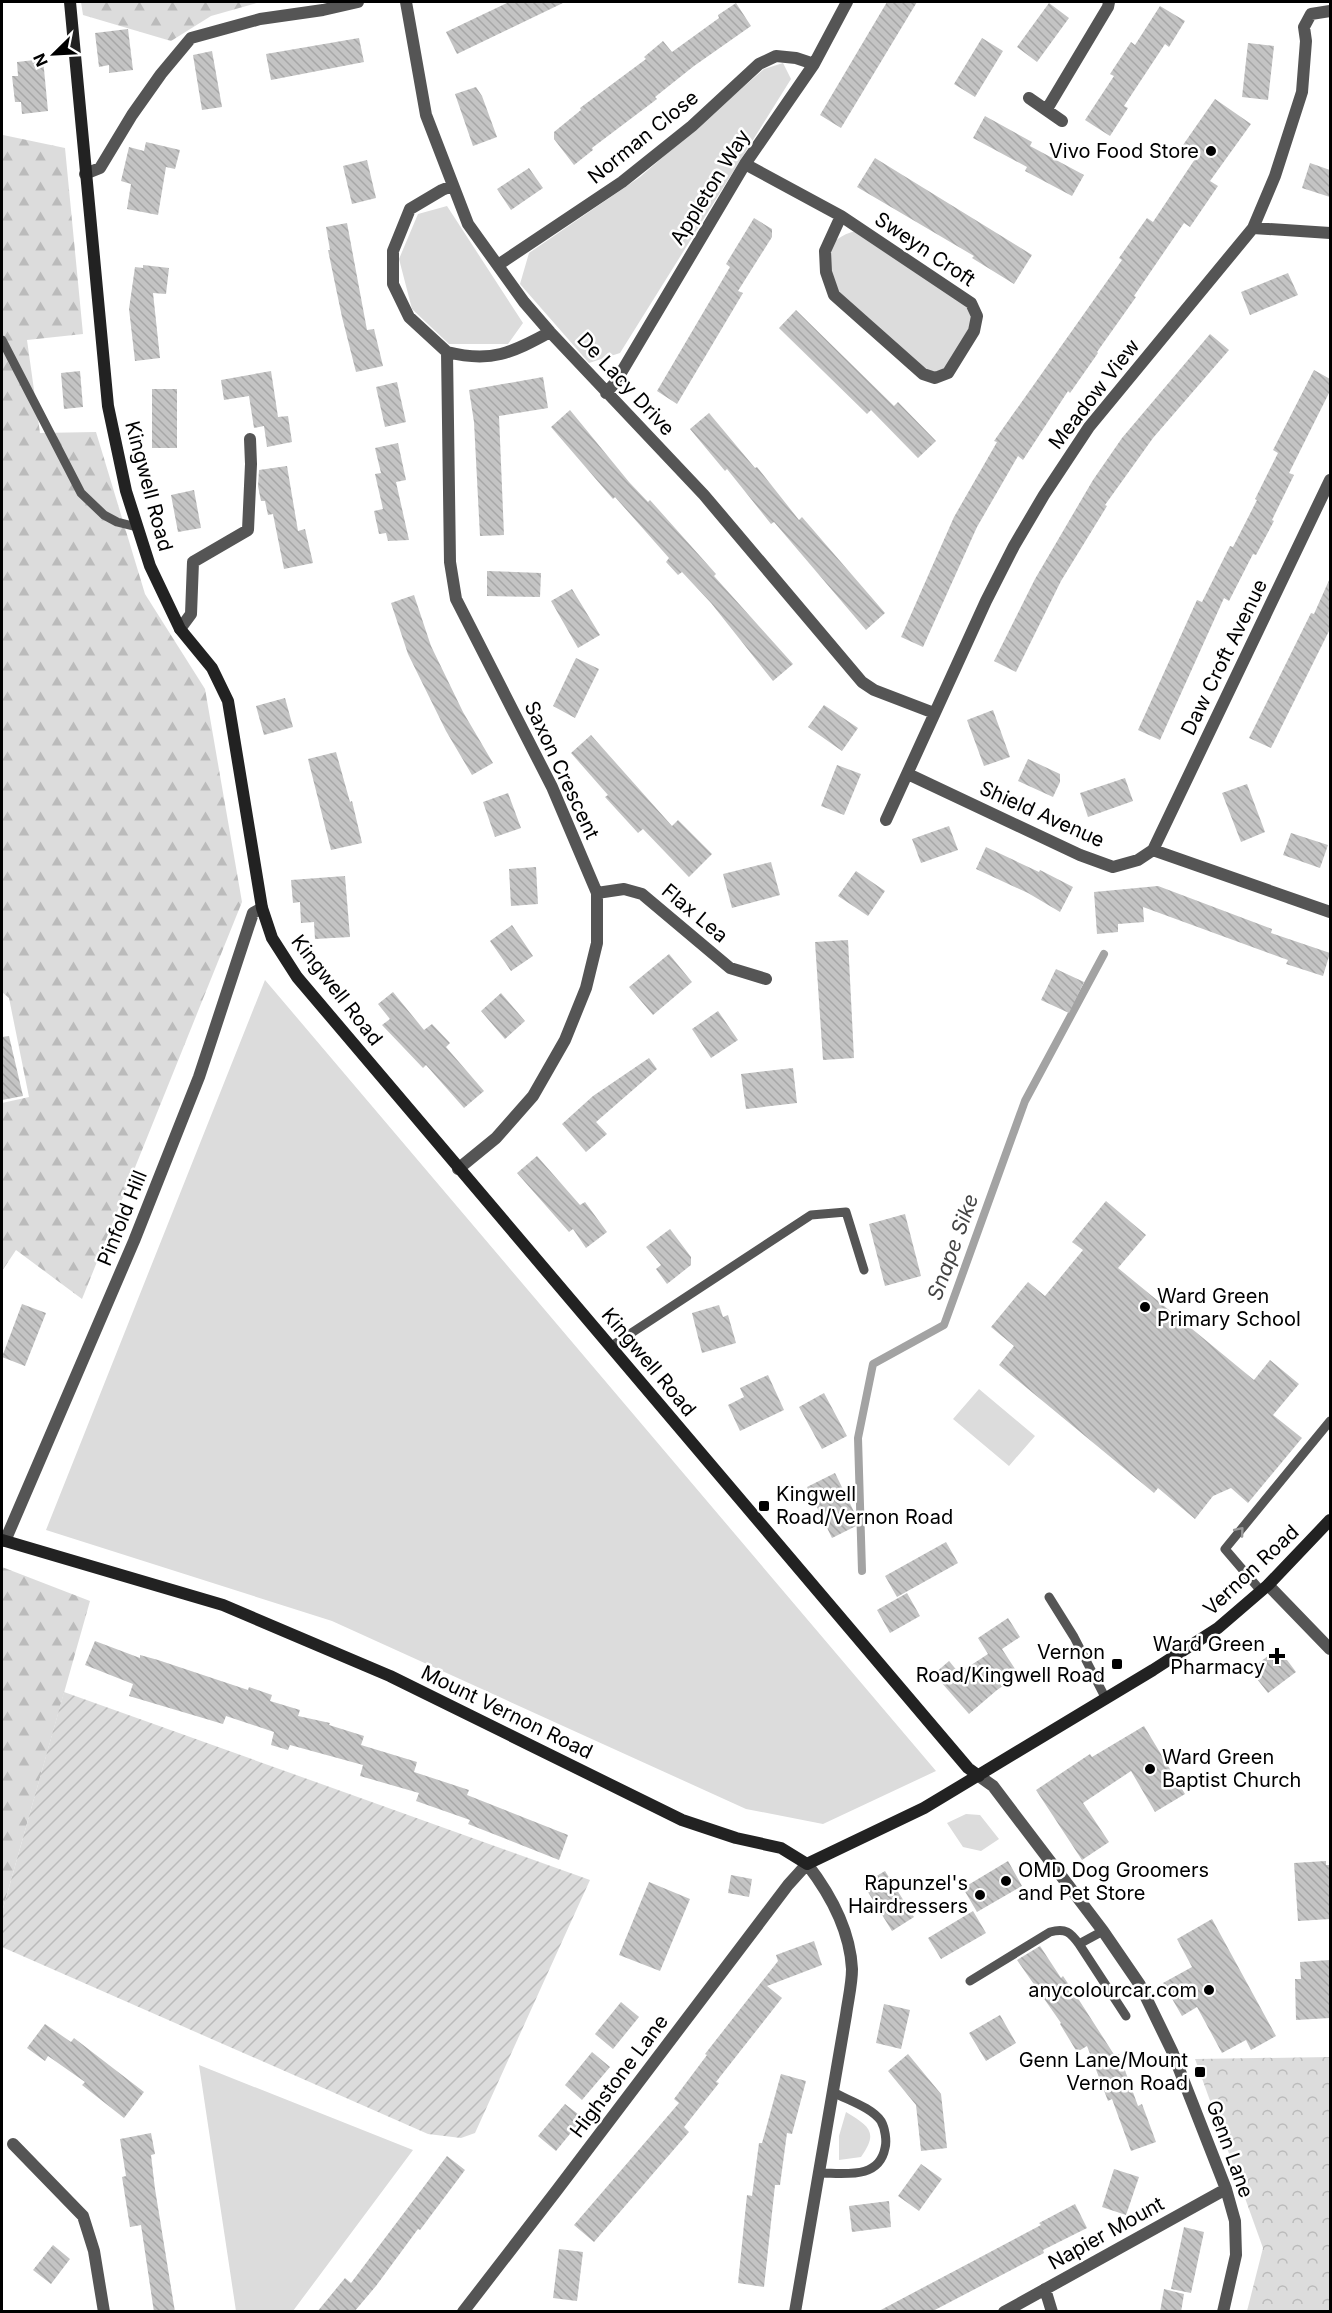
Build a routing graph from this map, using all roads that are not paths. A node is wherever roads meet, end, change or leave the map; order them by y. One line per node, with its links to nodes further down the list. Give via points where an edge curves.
1 (70, 2): 12 (street, Kingwell Road)
2 (358, 2): 12 (street, via 260,19 191,38 132,115 100,168)
3 (406, 2): 13 (street, De Lacy Drive, via 426,115)
4 (847, 2): 7 (street, Appleton Way)
5 (1109, 2): 9 (street)
6 (1330, 10): 15 (street, Meadow View, via 1311,14 1304,27 1302,92 1275,176)
7 (814, 64): 11 (street, Appleton Way); 17 (street, Norman Close, via 776,56 759,64 692,126 622,182)
8 (1029, 98): 9 (street)
9 (1047, 109): 10 (street)
10 (1062, 121)
11 (745, 164): 14 (street, Sweyn Croft); 21 (street, Appleton Way)
12 (85, 174): 24 (street, Kingwell Road, via 108,406)
13 (453, 186): 17 (street, De Lacy Drive, via 468,224); 20 (street, via 410,209 393,251 393,284 409,317)
14 (841, 216): 14 (street, Sweyn Croft, via 971,303 977,316 974,331 948,373 935,378 923,374 834,295 826,272 825,251)
15 (1253, 228): 16 (street); 26 (street, Meadow View, via 1089,427 1044,495 1014,546)
16 (1330, 233)
17 (498, 265): 18 (street, De Lacy Drive)
18 (550, 332): 20 (street, via 515,351 490,357); 21 (street, De Lacy Drive)
19 (2, 340): 24 (lane, via 81,494 104,515)
20 (447, 352): 30 (street, Saxon Crescent, via 450,562 456,599 552,787)
21 (606, 393): 26 (street, De Lacy Drive, via 704,495 862,682)
22 (250, 439): 25 (street, via 248,530 193,562 191,614)
23 (1330, 480): 29 (street, Daw Croft Avenue)
24 (137, 527): 25 (street, Kingwell Road, via 150,566)
25 (180, 629): 31 (street, Kingwell Road, via 212,668 228,701)
26 (934, 713): 27 (street, Meadow View)
27 (908, 774): 28 (street, Meadow View); 29 (street, Shield Avenue, via 1113,867 1138,861)
28 (886, 820)
29 (1153, 850): 32 (street)
30 (597, 892): 33 (street, Flax Lea, via 624,889 642,894 730,968); 34 (street, Saxon Crescent, via 597,943 586,988 565,1040 534,1096 495,1138)
31 (262, 908): 34 (street, Kingwell Road, via 272,938 297,977); 39 (street, Pinfold Hill, via 253,913 199,1077 134,1241)
32 (1330, 912)
33 (766, 979)
34 (458, 1169): 36 (street, Kingwell Road)
35 (864, 1270): 36 (lane, via 846,1212 810,1215)
36 (610, 1347): 44 (street, Kingwell Road, via 960,1759)
37 (1330, 1421): 40 (lane, one-way to 37, via 1225,1549)
38 (1330, 1520): 40 (street, Vernon Road)
39 (3, 1540): 45 (street, Mount Vernon Road, via 223,1605 390,1676 682,1820 781,1848)
40 (1265, 1588): 42 (street); 43 (street, Vernon Road, via 1218,1628)
41 (1049, 1597): 43 (lane)
42 (1330, 1649)
43 (1106, 1698): 44 (street, Vernon Road)
44 (979, 1776): 45 (street, via 924,1808); 46 (street, Genn Lane, via 993,1786)
45 (807, 1864): 50 (street, via 828,1891 846,1933 852,1969); 56 (street, Highstone Lane)
46 (1103, 1930): 47 (lane); 53 (street, Genn Lane, via 1140,1985 1172,2051)
47 (1079, 1944): 48 (lane, via 1071,1932 1050,1932); 49 (lane)
48 (969, 1981)
49 (1126, 2016)
50 (833, 2092): 52 (street); 52 (lane, via 881,2121 887,2141 883,2159 874,2169 858,2174)
51 (13, 2144): 55 (street, via 83,2216 94,2250)
52 (819, 2173): 57 (street)
53 (1226, 2189): 54 (street, Napier Mount); 60 (street, Genn Lane, via 1235,2221 1236,2255)
54 (1045, 2289): 58 (street, Napier Mount); 59 (street)
55 (104, 2312)
56 (462, 2312)
57 (795, 2312)
58 (1004, 2312)
59 (1052, 2312)
60 (1222, 2312)

